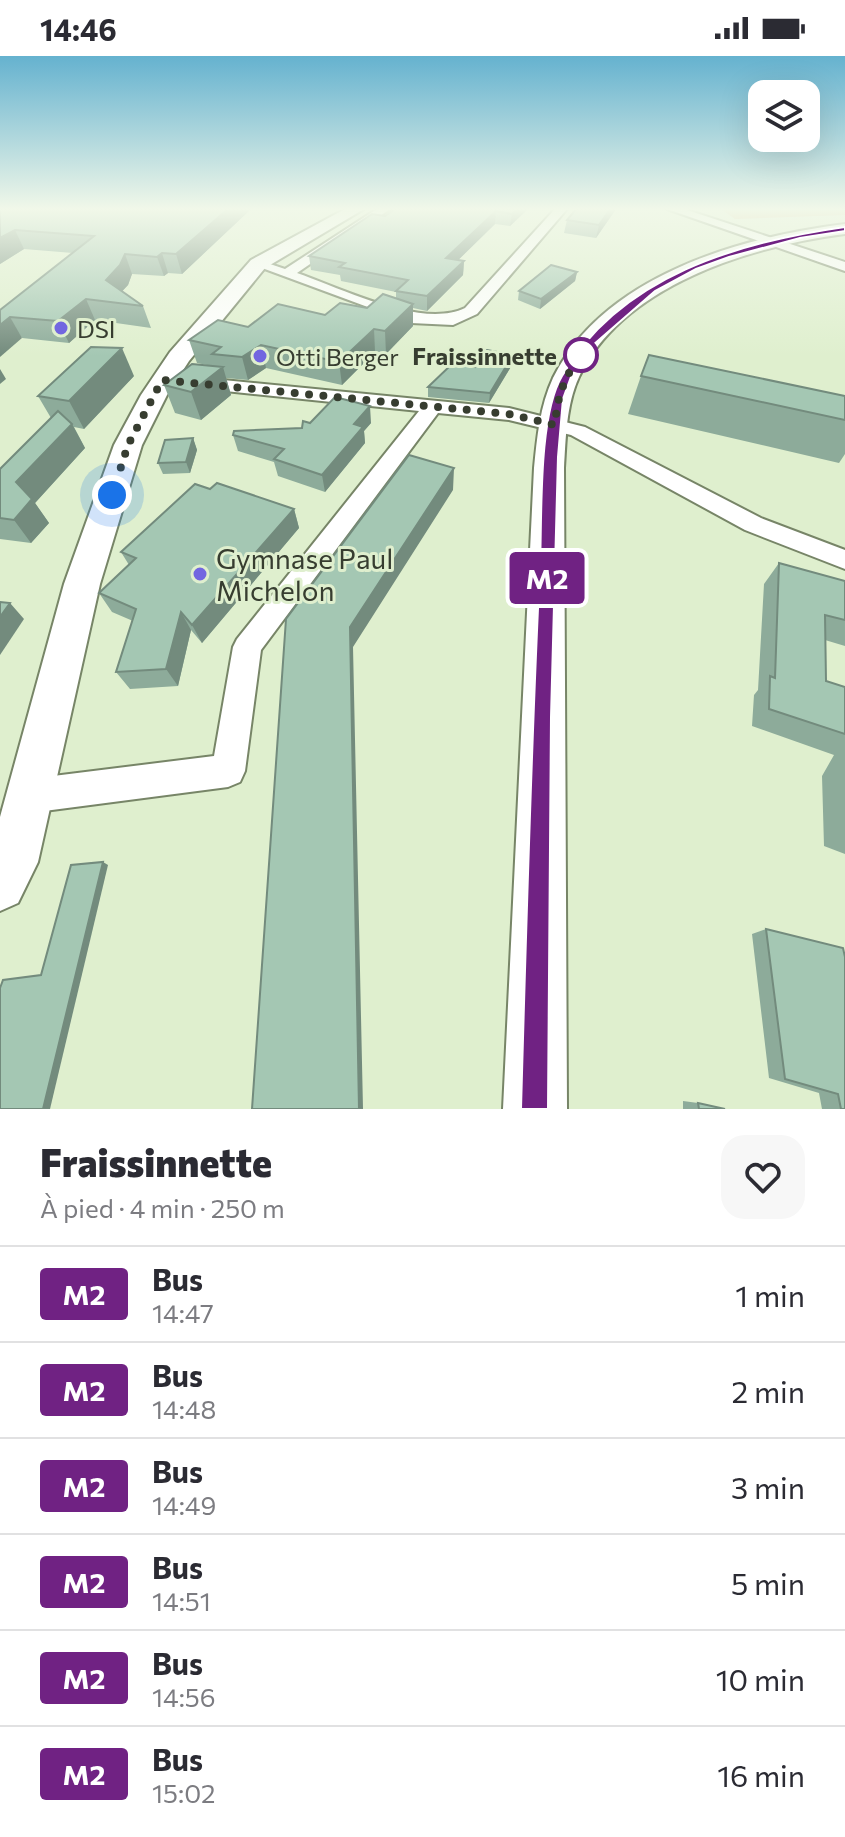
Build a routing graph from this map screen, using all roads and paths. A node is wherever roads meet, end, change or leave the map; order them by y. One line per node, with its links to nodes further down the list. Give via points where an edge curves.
1 (268, 258): 6 (street)
2 (310, 258): 8 (street)
3 (518, 258): 8 (street, via 471,311 453,320 417,320)
4 (723, 258): 11 (street, via 693,267 635,301 588,344 557,399)
5 (819, 258): 7 (street)
6 (258, 264): 8 (street); 9 (street)
7 (845, 267)
8 (288, 273)
9 (162, 380): 10 (street); 13 (street, via 128,445 82,584)
10 (432, 407): 11 (street, via 509,414); 13 (street, via 247,647 228,771)
11 (555, 425): 12 (street, via 578,431 753,524); 15 (street, via 542,717)
12 (845, 560)
13 (29, 796): 14 (street, via 13,862)
14 (0, 885)
15 (535, 1109)

